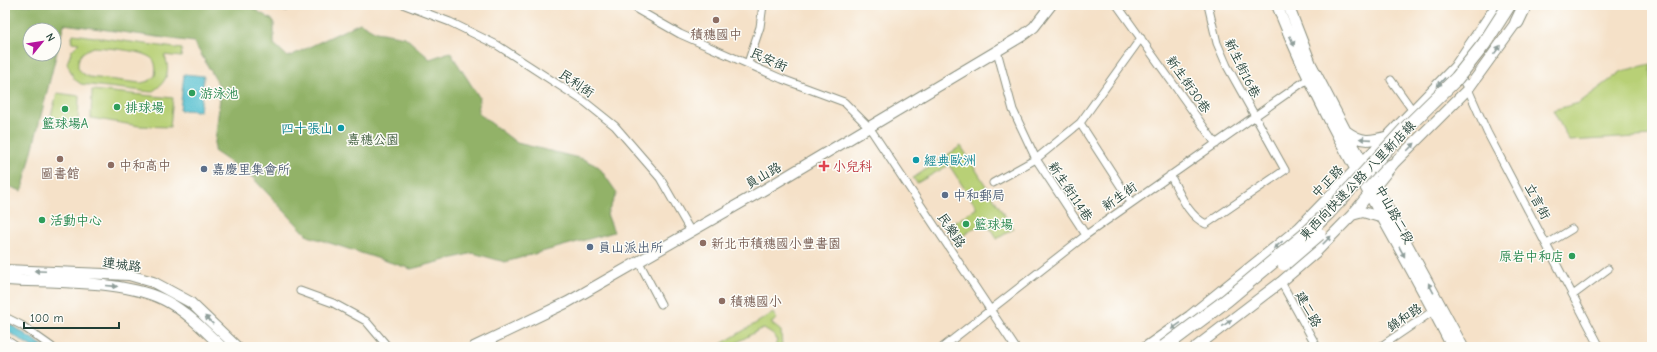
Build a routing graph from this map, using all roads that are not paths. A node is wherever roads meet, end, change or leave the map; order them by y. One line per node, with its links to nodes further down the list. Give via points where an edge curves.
1 (405, 5): 41 (street, 民利街, via 450,22 498,45 576,95 603,116 635,147 660,178)
2 (634, 5): 17 (street, 民安街, via 638,10 680,34)
3 (763, 5): 17 (street, via 760,27)
4 (1052, 5): 16 (main road, 員山路, via 1034,27)
5 (1117, 5): 15 (street, 新生街30巷)
6 (1208, 5): 23 (street, 新生街16巷, via 1217,43 1233,79)
7 (1277, 5): 19 (main road, 中山路二段, one-way to 19)
8 (1288, 5): 19 (main road, 中山路二段)
9 (1497, 5): 18 (main road, 中正路)
10 (1509, 5): 65 (highway, 東西向快速公路 八里新店線, bridge, via 1484,44 1457,78 1405,129 1329,212 1300,240 1227,300)
11 (1515, 5): 67 (highway, 東西向快速公路 八里新店線, bridge, via 1463,80 1410,134 1327,227)
12 (1525, 5): 14 (highway)
13 (1528, 5): 14 (main road)
14 (1517, 22): 21 (main road, one-way to 14)
15 (1141, 38): 24 (street); 28 (street, 新生街30巷)
16 (997, 51): 25 (main road, 員山路); 30 (street, 新生街114巷, via 1012,110)
17 (748, 63): 25 (street, 民安街, via 782,79 844,102)
18 (1455, 67): 21 (street, 立言街); 22 (main road, 中正路, one-way to 22)
19 (1313, 76): 23 (street, 新生街); 26 (main road, 中山路二段); 32 (main road, 中山路二段)
20 (1391, 80): 22 (street)
21 (1468, 89): 31 (main road, one-way to 21); 43 (street, 立言街, via 1487,132)
22 (1413, 111): 27 (main road, 中正路)
23 (1255, 117): 28 (street, 新生街); 33 (street, 新生街16巷, via 1285,170 1206,224 1196,219 1188,210)
24 (1080, 123): 30 (street); 37 (street)
25 (869, 127): 41 (main road, 員山路); 53 (street, 民樂路)
26 (1344, 130): 27 (main road, one-way to 26, via 1364,140); 32 (main road, 中山路二段)
27 (1389, 136): 29 (main road, 中正路)
28 (1216, 144): 33 (street, 新生街)
29 (1380, 146): 32 (main road, 中正路); 34 (main road)
30 (1036, 159): 35 (street); 42 (street, 新生街114巷)
31 (1394, 163): 34 (main road); 36 (main road)
32 (1359, 167): 34 (main road, 中山路二段); 64 (main road, 中正路, one-way to 64, via 1299,228 1190,316)
33 (1170, 176): 37 (street, 新生街)
34 (1366, 178): 36 (main road, 中山路二段); 66 (main road, via 1307,239 1242,294)
35 (993, 183)
36 (1372, 190): 38 (main road); 39 (main road, 中山路二段); 52 (main road, 中山路二段, one-way to 36)
37 (1131, 202): 42 (street, 新生街)
38 (1352, 215): 39 (main road, via 1362,212); 48 (main road, one-way to 38)
39 (1383, 218): 52 (main road, 中山路二段, one-way to 52)
40 (1572, 230): 43 (street)
41 (690, 232): 44 (main road, 員山路)
42 (1086, 235): 53 (street, 新生街)
43 (1547, 244): 50 (street, 立言街)
44 (639, 262): 51 (street); 61 (main road, 員山路, via 568,302)
45 (1608, 269): 50 (street)
46 (5, 270): 59 (main road, 連城路, one-way to 46, via 190,302 153,282 129,275)
47 (5, 280): 58 (main road, 連城路, one-way to 58, via 113,286 147,292 183,312)
48 (1281, 282): 68 (main road, one-way to 48); 69 (street, 建二路)
49 (300, 291): 60 (street, via 333,303 366,321)
50 (1573, 295): 73 (street, 立言街)
51 (662, 304)
52 (1438, 308): 70 (street, 錦和路); 71 (main road, 中山路二段); 72 (main road, 中山路二段)
53 (990, 309): 62 (street, 新生街); 63 (street, 民樂路)
54 (5, 317): 57 (street)
55 (5, 339): 56 (street)
56 (17, 347)
57 (52, 347)
58 (222, 347)
59 (237, 347)
60 (388, 347)
61 (474, 347)
62 (943, 347)
63 (1015, 347)
64 (1146, 347)
65 (1164, 347)
66 (1172, 347)
67 (1179, 347)
68 (1196, 347)
69 (1317, 347)
70 (1380, 347)
71 (1452, 347)
72 (1463, 347)
73 (1600, 347)

